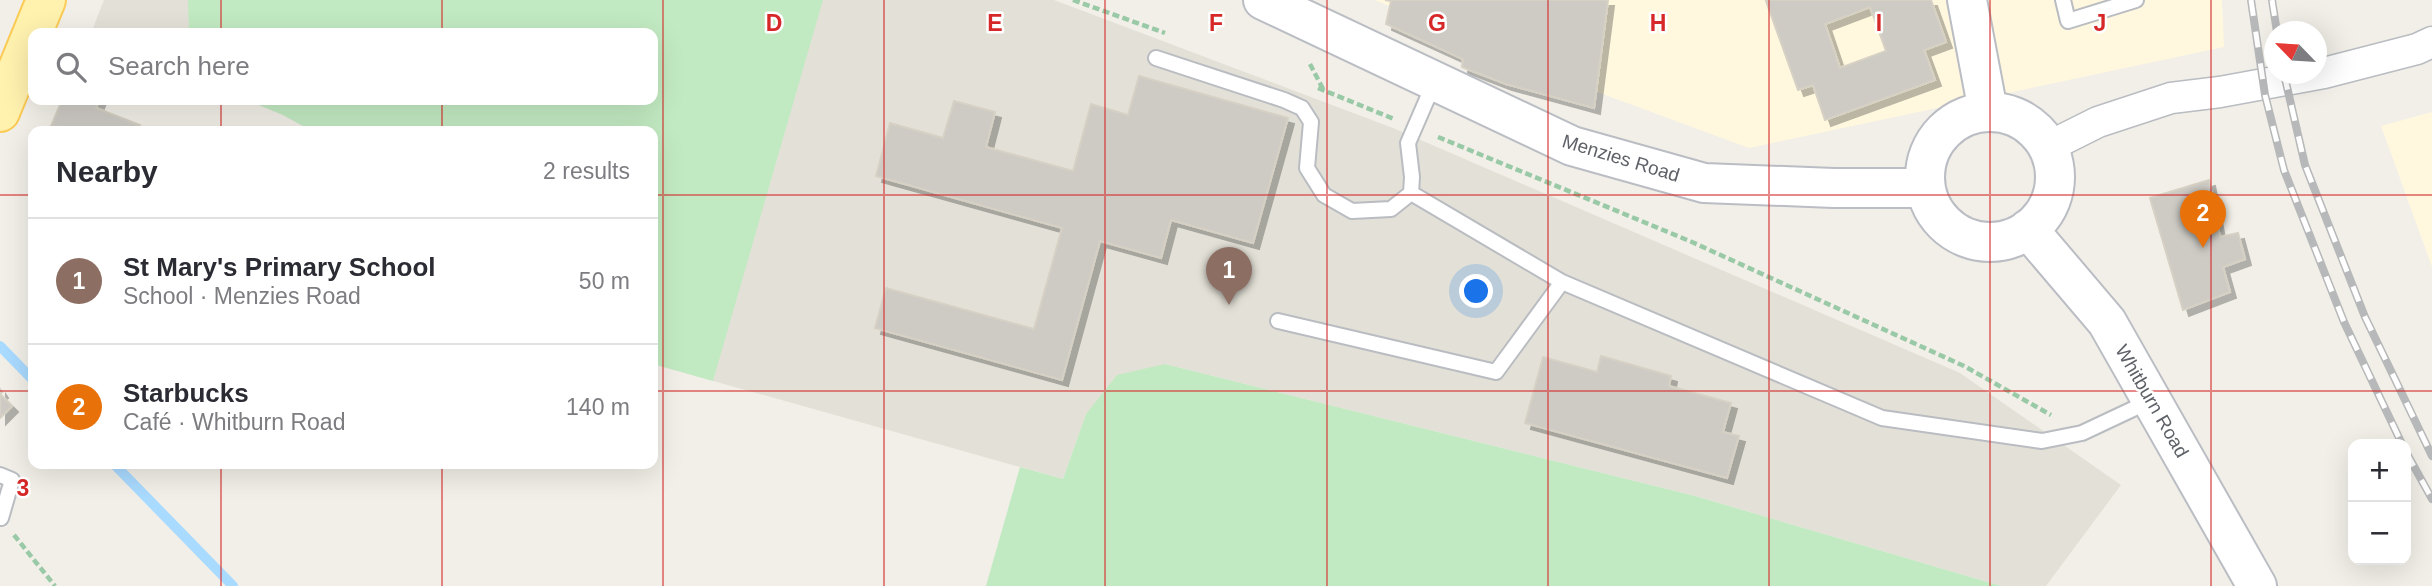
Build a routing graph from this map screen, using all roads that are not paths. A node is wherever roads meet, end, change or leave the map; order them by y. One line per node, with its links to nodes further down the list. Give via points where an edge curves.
1 (46, 0): 6 (main road)
2 (1263, 0): 10 (main road, Menzies Road)
3 (1967, 0): 11 (main road)
4 (2063, 0): 5 (lane, via 2068,21)
5 (2136, 0)
6 (34, 28)
7 (2432, 42): 13 (street, via 2324,73 2171,98 2098,122)
8 (28, 44): 12 (main road)
9 (1156, 58): 15 (lane, via 1303,108 1311,122 1307,168 1324,195 1352,211 1391,209)
10 (1435, 82): 14 (main road, Menzies Road, via 1572,146 1704,183); 15 (lane, via 1408,143)
11 (1988, 111): 13 (main road, via 2023,120); 14 (main road, via 1966,115 1947,127 1933,144 1925,165)
12 (0, 112)
13 (2048, 147): 16 (main road, via 2055,183 2041,217)
14 (1925, 187): 16 (main road, via 1932,208 1946,226 1965,237 1986,242 2008,240)
15 (1411, 193): 17 (lane)
16 (2028, 229): 19 (main road, Whitburn Road, via 2107,322)
17 (1562, 282): 18 (lane, via 1496,372); 19 (lane, via 1882,418 2042,441 2082,433)
18 (1278, 321)
19 (2152, 400): 22 (main road, Whitburn Road)
20 (0, 475): 21 (lane, via 12,480)
21 (1, 518)
22 (2257, 586)

